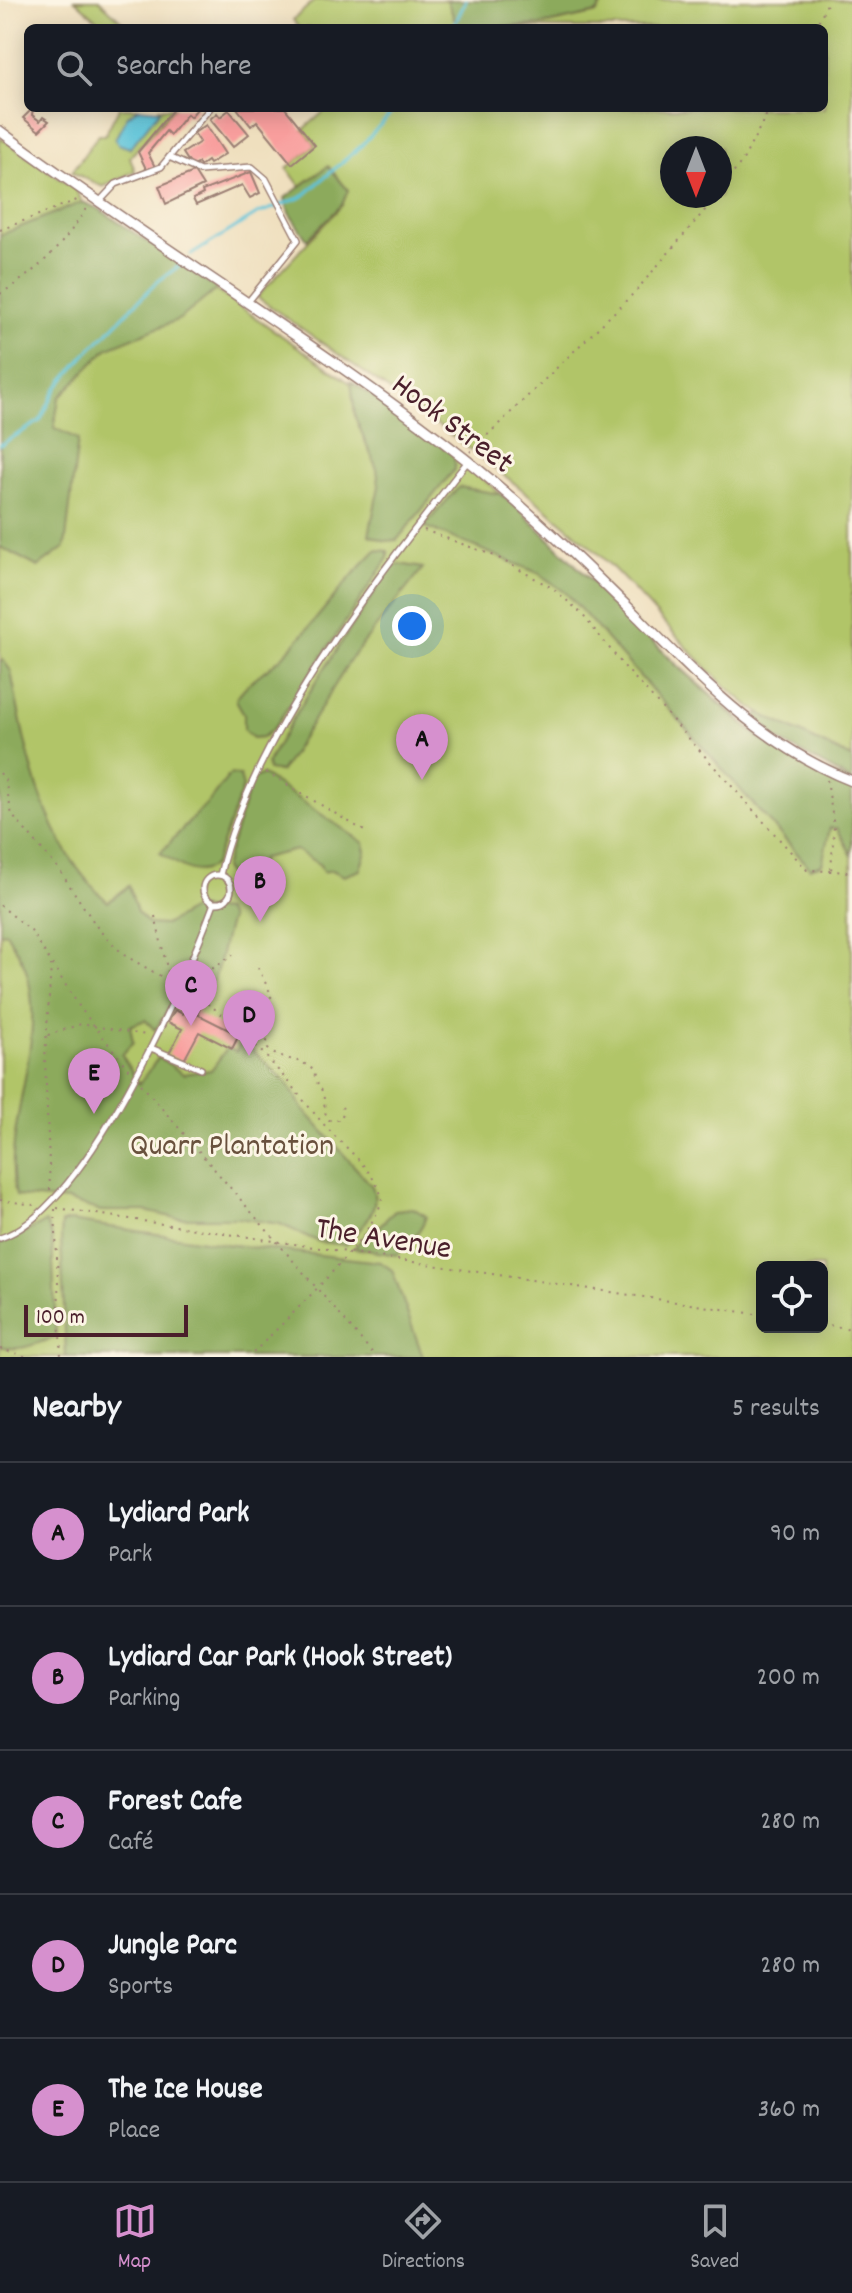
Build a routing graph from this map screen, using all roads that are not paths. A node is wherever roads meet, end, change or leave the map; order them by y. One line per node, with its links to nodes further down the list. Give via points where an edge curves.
1 (207, 112): 3 (lane)
2 (0, 131): 4 (street, Hook Street)
3 (169, 157): 4 (lane, via 154,172); 5 (lane, via 200,171 252,167 281,205 298,240)
4 (93, 196): 5 (street, Hook Street)
5 (247, 302): 6 (street, Hook Street)
6 (466, 460): 7 (street, Hook Street, via 753,725 788,751); 8 (lane, via 338,637 279,733 234,827)
7 (852, 781)
8 (220, 875): 9 (lane, via 228,880 231,892 223,902); 9 (lane, via 210,876 203,886 205,897)
9 (214, 903): 10 (lane)
10 (150, 1048): 11 (lane); 12 (lane, via 52,1207)
11 (201, 1069)
12 (0, 1238)

